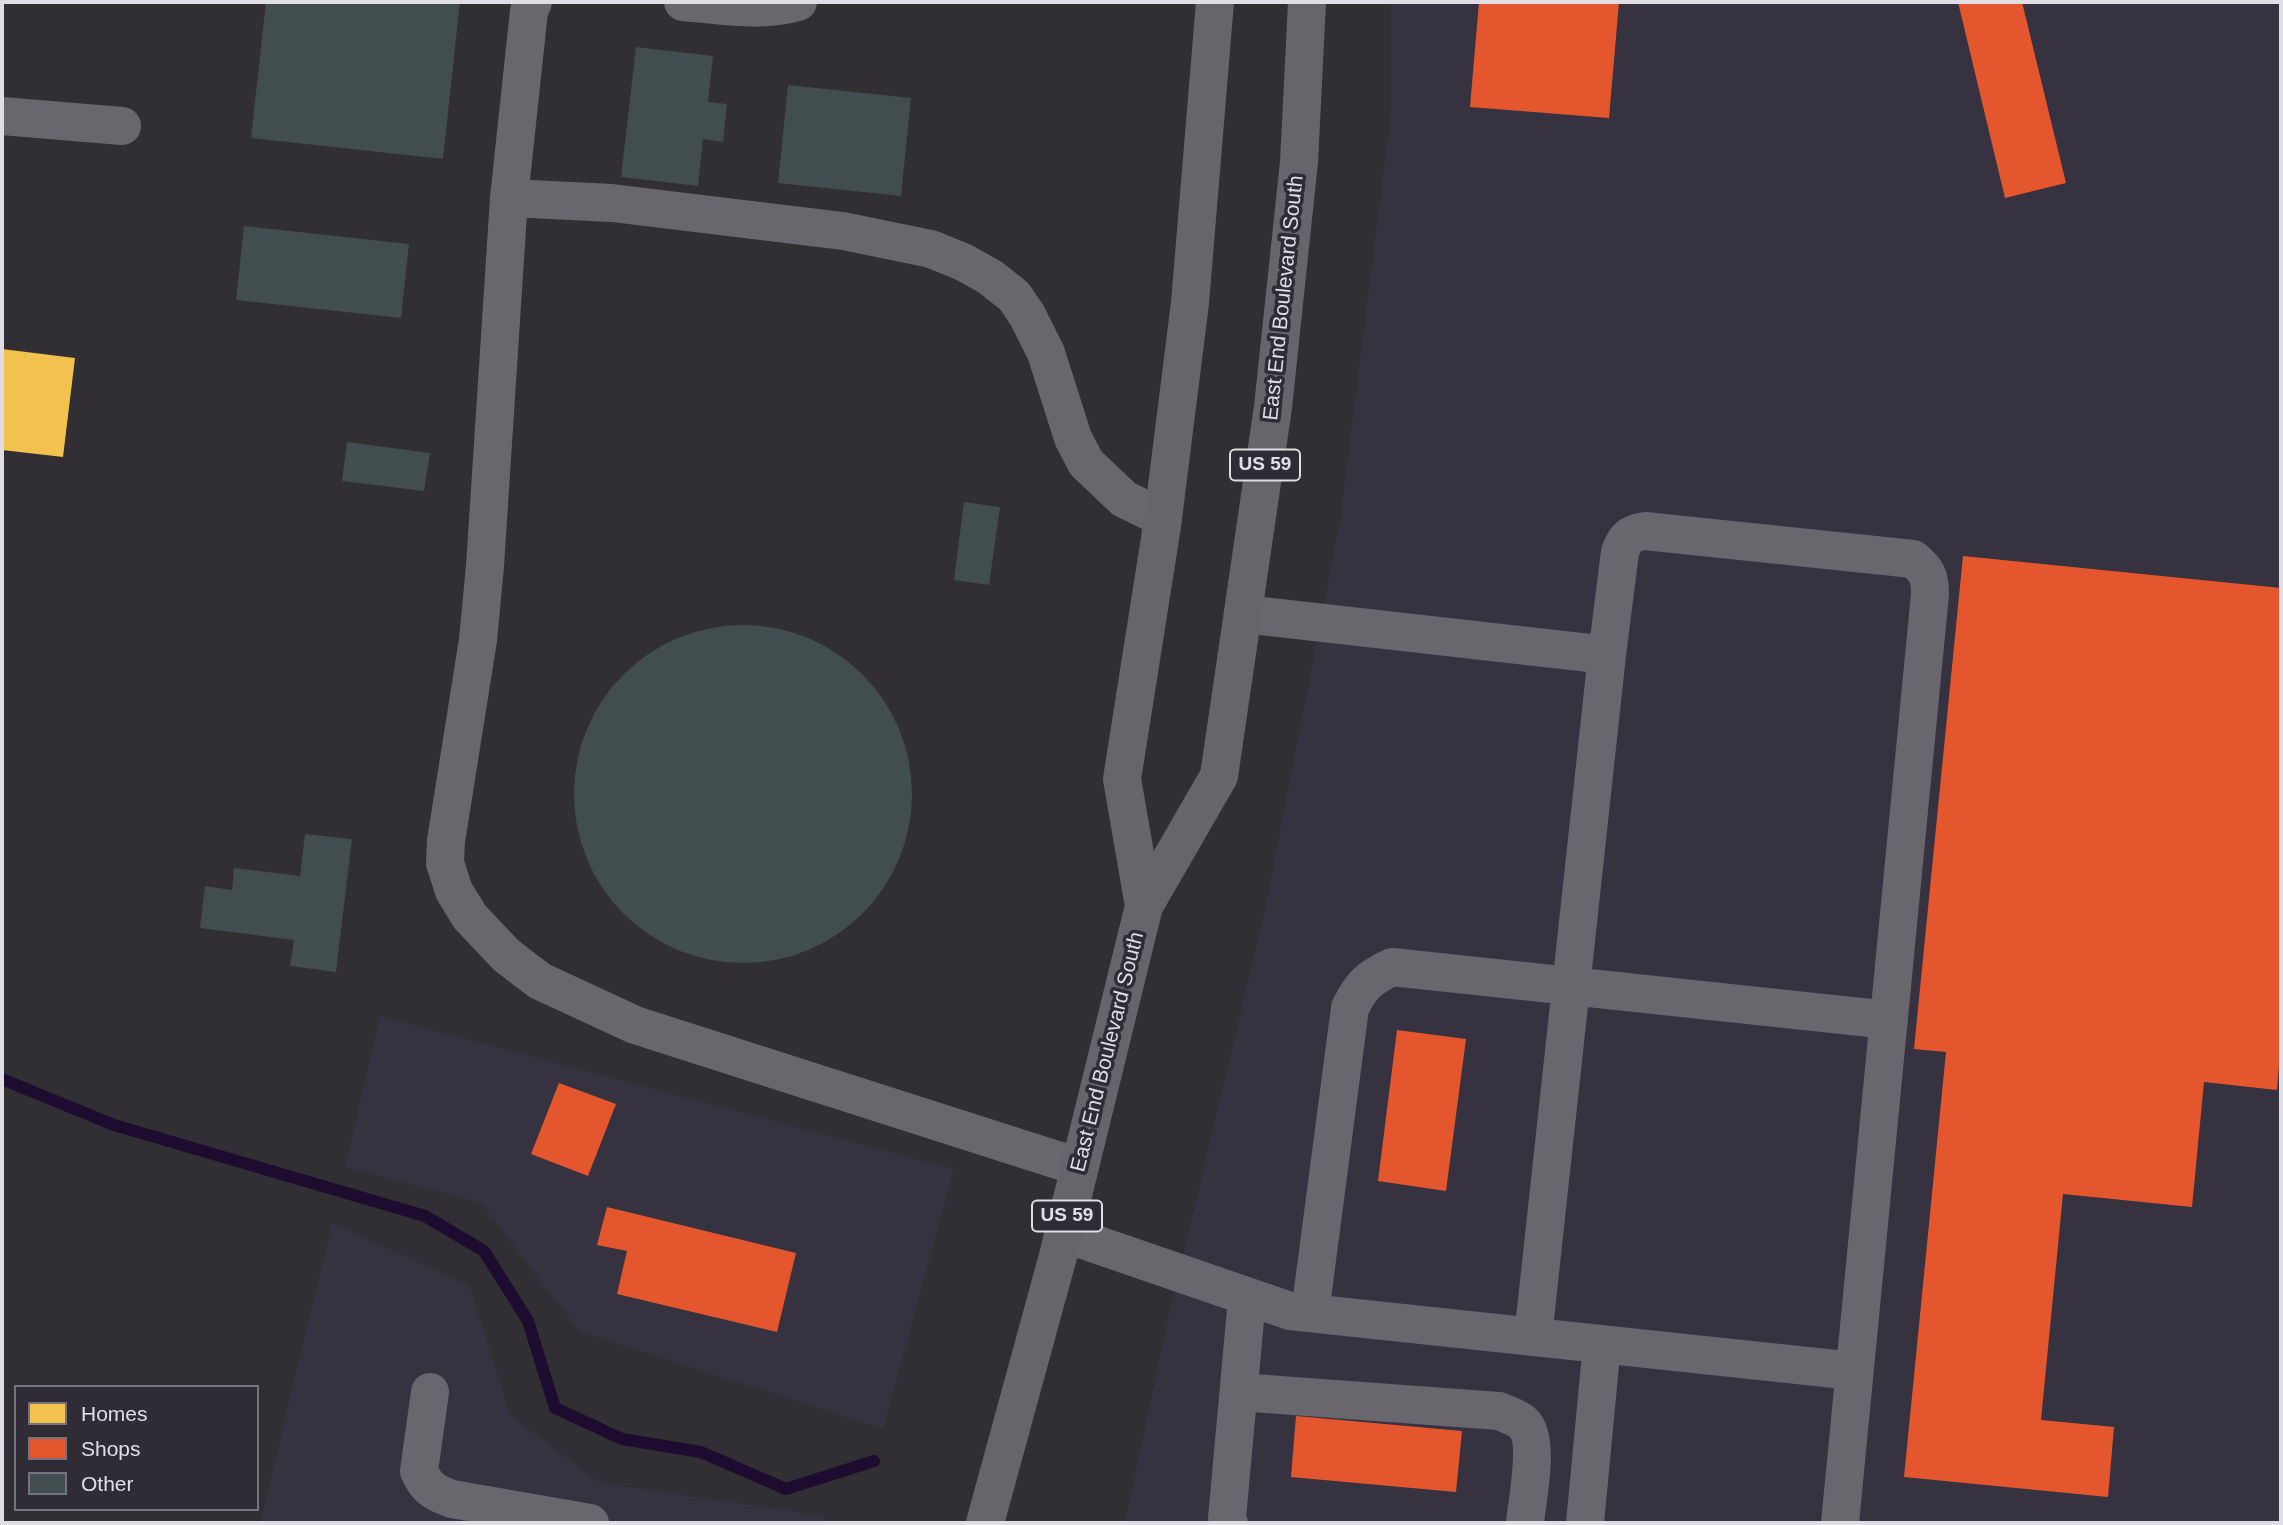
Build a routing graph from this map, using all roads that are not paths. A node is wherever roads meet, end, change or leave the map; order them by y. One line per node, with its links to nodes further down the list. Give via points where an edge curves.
1 (533, 2): 8 (street)
2 (683, 2): 3 (street, via 755,9)
3 (798, 2)
4 (1215, 2): 9 (highway, East End Boulevard South / US 59, via 1191,289)
5 (1307, 2): 10 (highway, East End Boulevard South / US 59, via 1288,274)
6 (2, 116): 7 (street)
7 (122, 126)
8 (509, 198): 9 (street, via 636,205 843,231 931,249 963,262 1013,296 1027,316 1046,353 1073,438 1086,463 1124,499); 15 (street, via 478,640 446,841 445,863 454,891 470,917 529,973 623,1021)
9 (1163, 517): 12 (highway, East End Boulevard South / US 59, via 1122,779)
10 (1244, 614): 11 (street); 12 (highway, East End Boulevard South / US 59, via 1219,776)
11 (1607, 655): 13 (street); 14 (street, via 1620,552 1634,532 1913,559 1924,568 1930,578 1930,594)
12 (1144, 906): 15 (highway, East End Boulevard South / US 59)
13 (1571, 985): 14 (street); 18 (street, via 1392,967 1360,988 1350,1008); 19 (street)
14 (1888, 1020): 21 (street)
15 (1079, 1167): 16 (highway, East End Boulevard South / US 59)
16 (1063, 1233): 17 (street); 25 (highway, East End Boulevard South / US 59)
17 (1247, 1298): 18 (street); 23 (street)
18 (1310, 1313): 19 (street)
19 (1533, 1337): 20 (street)
20 (1602, 1344): 21 (street); 28 (street)
21 (1854, 1371): 29 (street)
22 (430, 1392): 24 (street, via 419,1471 434,1493)
23 (1239, 1392): 26 (street); 27 (street, via 1499,1411 1514,1417 1526,1426 1532,1444)
24 (590, 1523)
25 (985, 1523)
26 (1229, 1523)
27 (1525, 1523)
28 (1585, 1523)
29 (1840, 1523)

